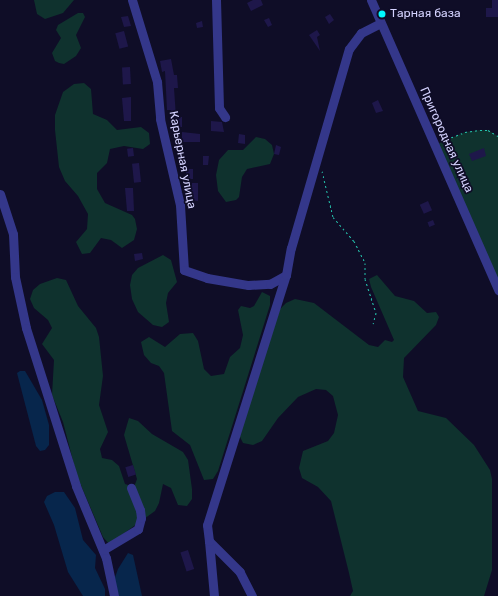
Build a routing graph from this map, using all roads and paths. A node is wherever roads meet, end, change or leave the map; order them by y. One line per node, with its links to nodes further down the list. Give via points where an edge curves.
1 (132, 0): 10 (street, Карьерная улица, via 157,82 160,118 180,205 184,270 207,278 248,285 270,284)
2 (216, 0): 5 (street, via 219,108)
3 (371, 0): 4 (street, Пригородная улица)
4 (381, 23): 7 (street, Пригородная улица); 8 (street, via 361,33 349,49)
5 (225, 117)
6 (498, 136): 7 (path, via 488,130 480,130 465,132)
7 (435, 144): 11 (street, Пригородная улица)
8 (315, 167): 10 (street); 12 (path, via 321,169 333,217 354,241 365,263 364,279 376,313)
9 (0, 194): 15 (street, via 14,234 15,277 26,328 76,486)
10 (286, 275): 14 (street, via 207,526)
11 (498, 290)
12 (373, 324)
13 (131, 488): 15 (street, via 140,510 138,529)
14 (208, 541): 17 (street); 18 (street, via 240,572)
15 (103, 550): 16 (street)
16 (114, 596)
17 (214, 596)
18 (252, 596)

